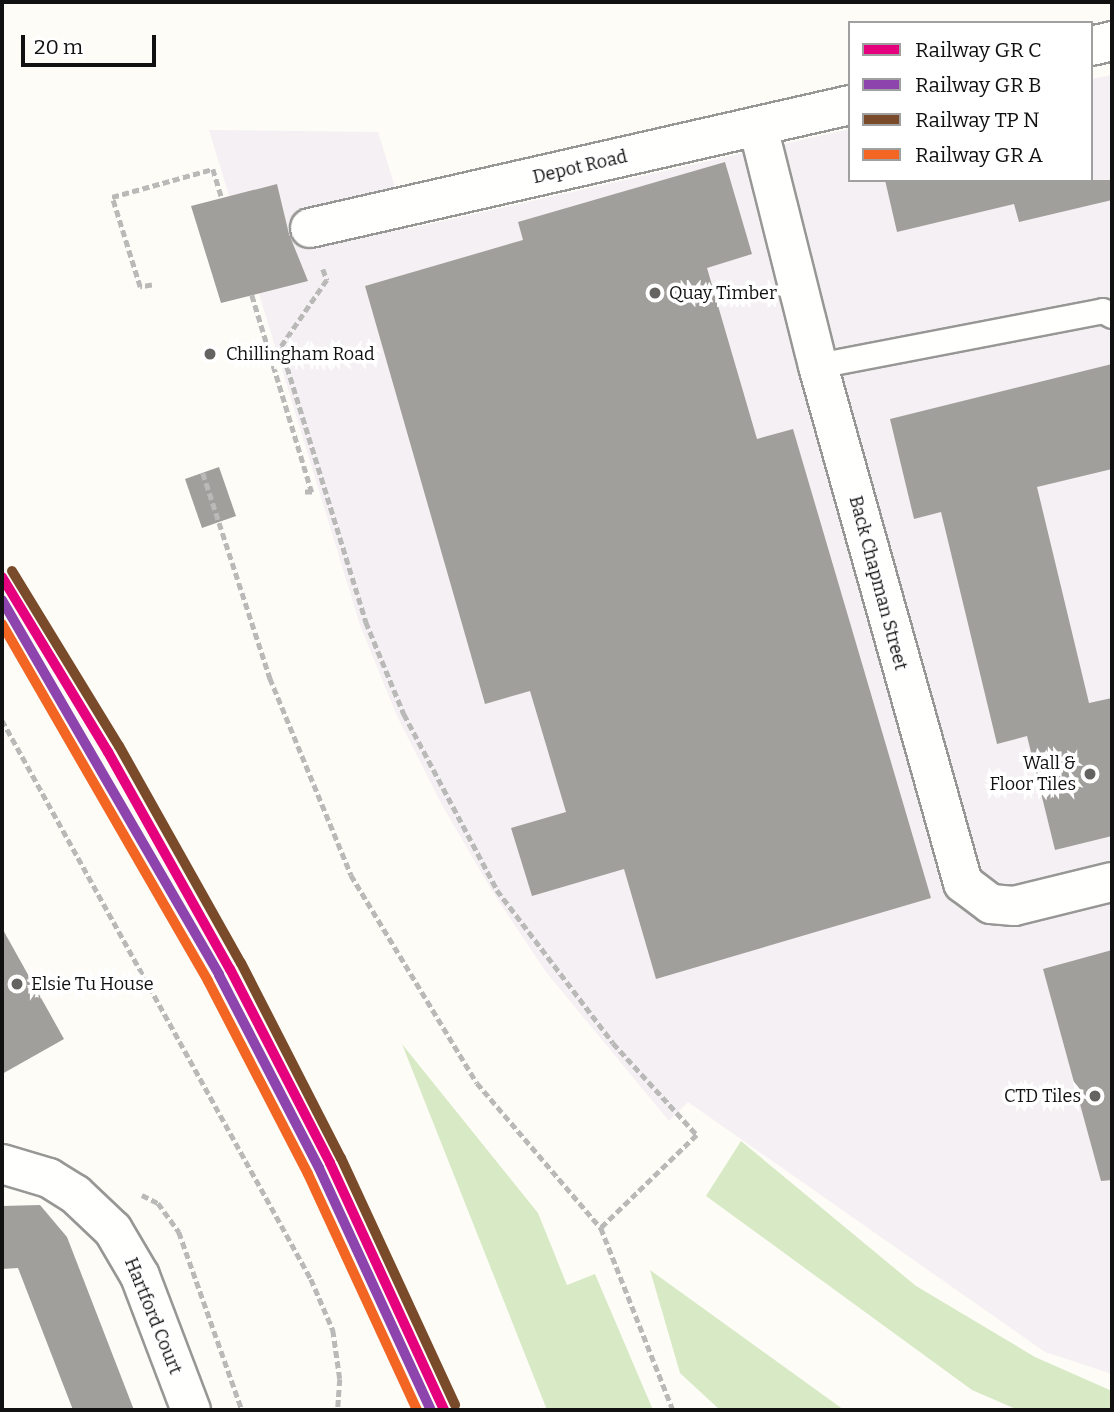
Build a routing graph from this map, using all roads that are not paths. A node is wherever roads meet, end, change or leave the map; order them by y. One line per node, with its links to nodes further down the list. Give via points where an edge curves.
1 (1112, 41): 2 (street)
2 (1093, 46)
3 (848, 104): 4 (street, Depot Road)
4 (758, 127): 5 (street, Depot Road); 7 (street, Back Chapman Street)
5 (310, 228)
6 (1112, 316): 7 (lane, via 1103,311)
7 (818, 366): 8 (street, Back Chapman Street, via 963,883 991,904 1014,906)
8 (1112, 882)
9 (2, 1164): 10 (street, Hartford Court, via 49,1178 75,1195 126,1249)
10 (191, 1410)

